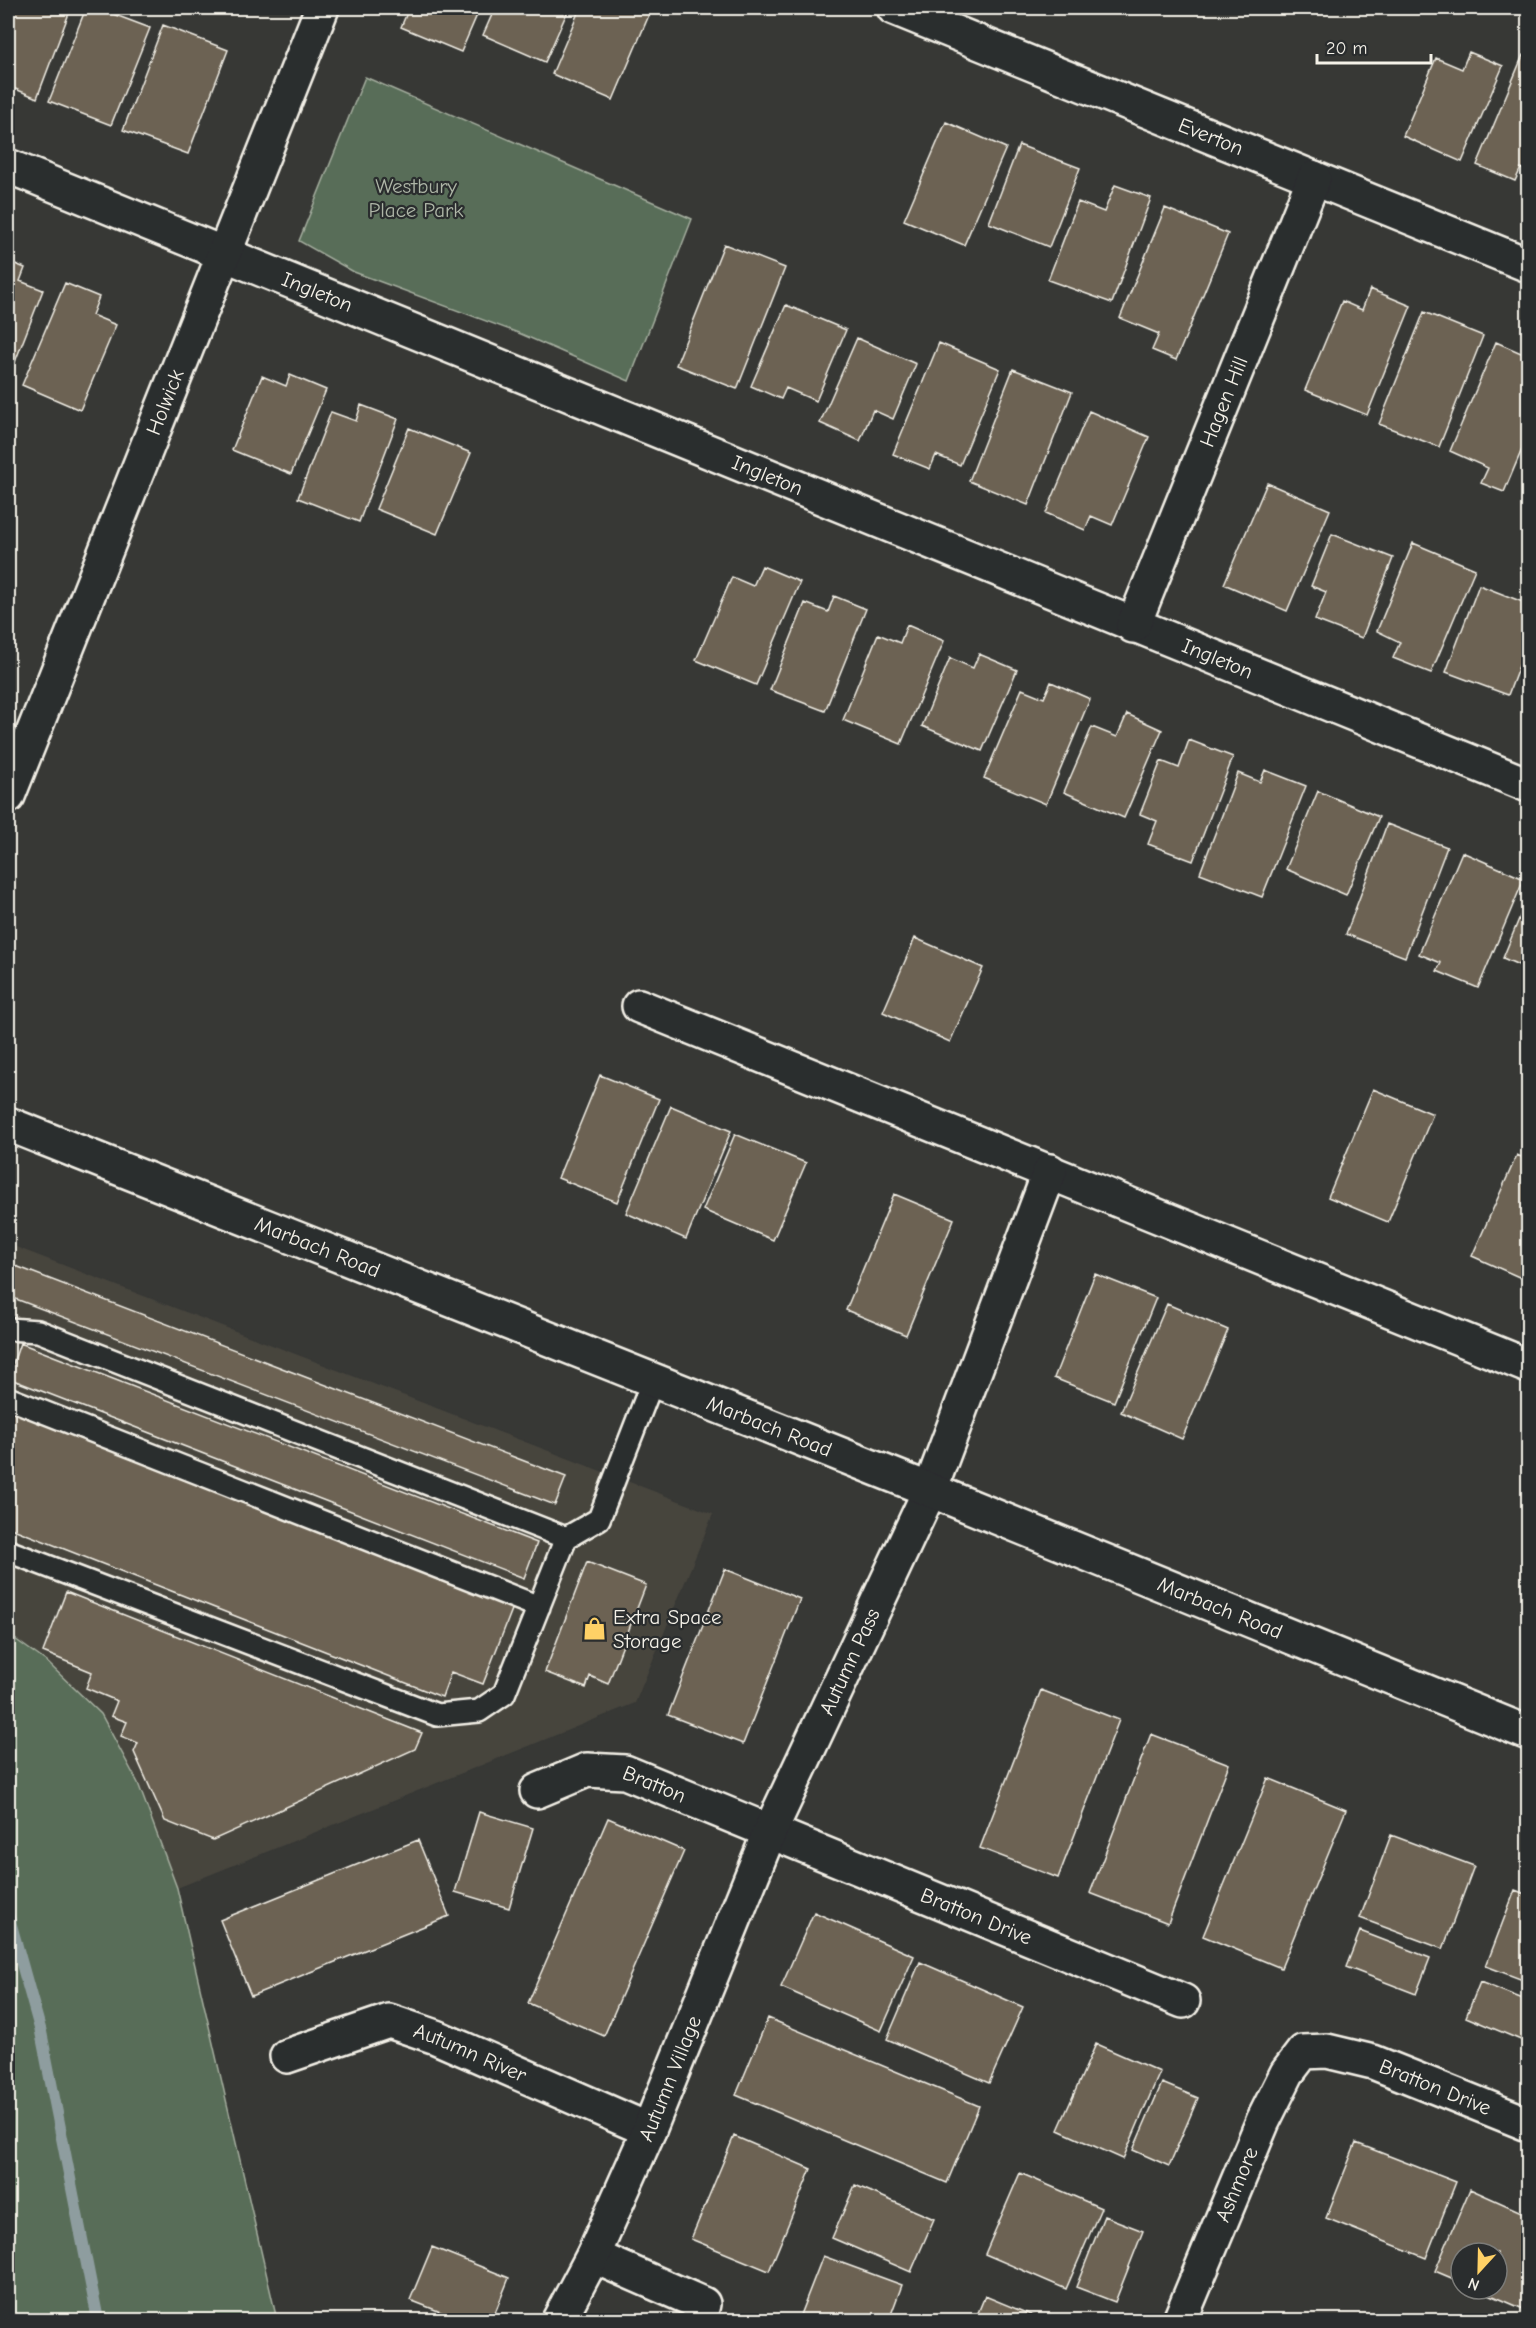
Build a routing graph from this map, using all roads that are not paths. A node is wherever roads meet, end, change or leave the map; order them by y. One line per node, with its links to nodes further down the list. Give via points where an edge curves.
1 (322, 8): 5 (street, Holwick)
2 (894, 8): 4 (street, Everton)
3 (8, 166): 5 (street, Ingleton)
4 (1314, 178): 6 (street, Everton); 7 (street, Hagen Hill)
5 (224, 254): 7 (street, Ingleton); 9 (street, Holwick)
6 (1528, 265)
7 (1133, 626): 8 (street, Ingleton)
8 (1528, 785)
9 (8, 796)
10 (639, 1006): 12 (street)
11 (8, 1124): 15 (street, Marbach Road)
12 (1050, 1171): 14 (street); 17 (street, Autumn Pass)
13 (8, 1329): 18 (lane, via 38,1331)
14 (1528, 1366)
15 (653, 1380): 17 (street, Marbach Road); 18 (lane, via 599,1519)
16 (8, 1398): 20 (lane)
17 (930, 1491): 21 (street, Marbach Road); 23 (street, Autumn Pass)
18 (566, 1538): 20 (lane)
19 (8, 1551): 20 (lane, via 437,1715 479,1711 504,1694)
20 (539, 1607)
21 (1528, 1733)
22 (537, 1791): 23 (street, Bratton, via 587,1770 625,1772)
23 (770, 1832): 24 (street, Bratton Drive); 28 (street, Autumn Village)
24 (1183, 2001)
25 (1303, 2052): 27 (street, Bratton Drive, via 1327,2050 1373,2062); 32 (street, Ashmore, via 1287,2073 1263,2121)
26 (286, 2056): 28 (street, Autumn River, via 389,2021 436,2037)
27 (1528, 2124)
28 (649, 2130): 29 (street, Autumn Village)
29 (594, 2256): 30 (street, Autumn Village); 31 (street, via 703,2304)
30 (559, 2320)
31 (699, 2320)
32 (1180, 2320)

